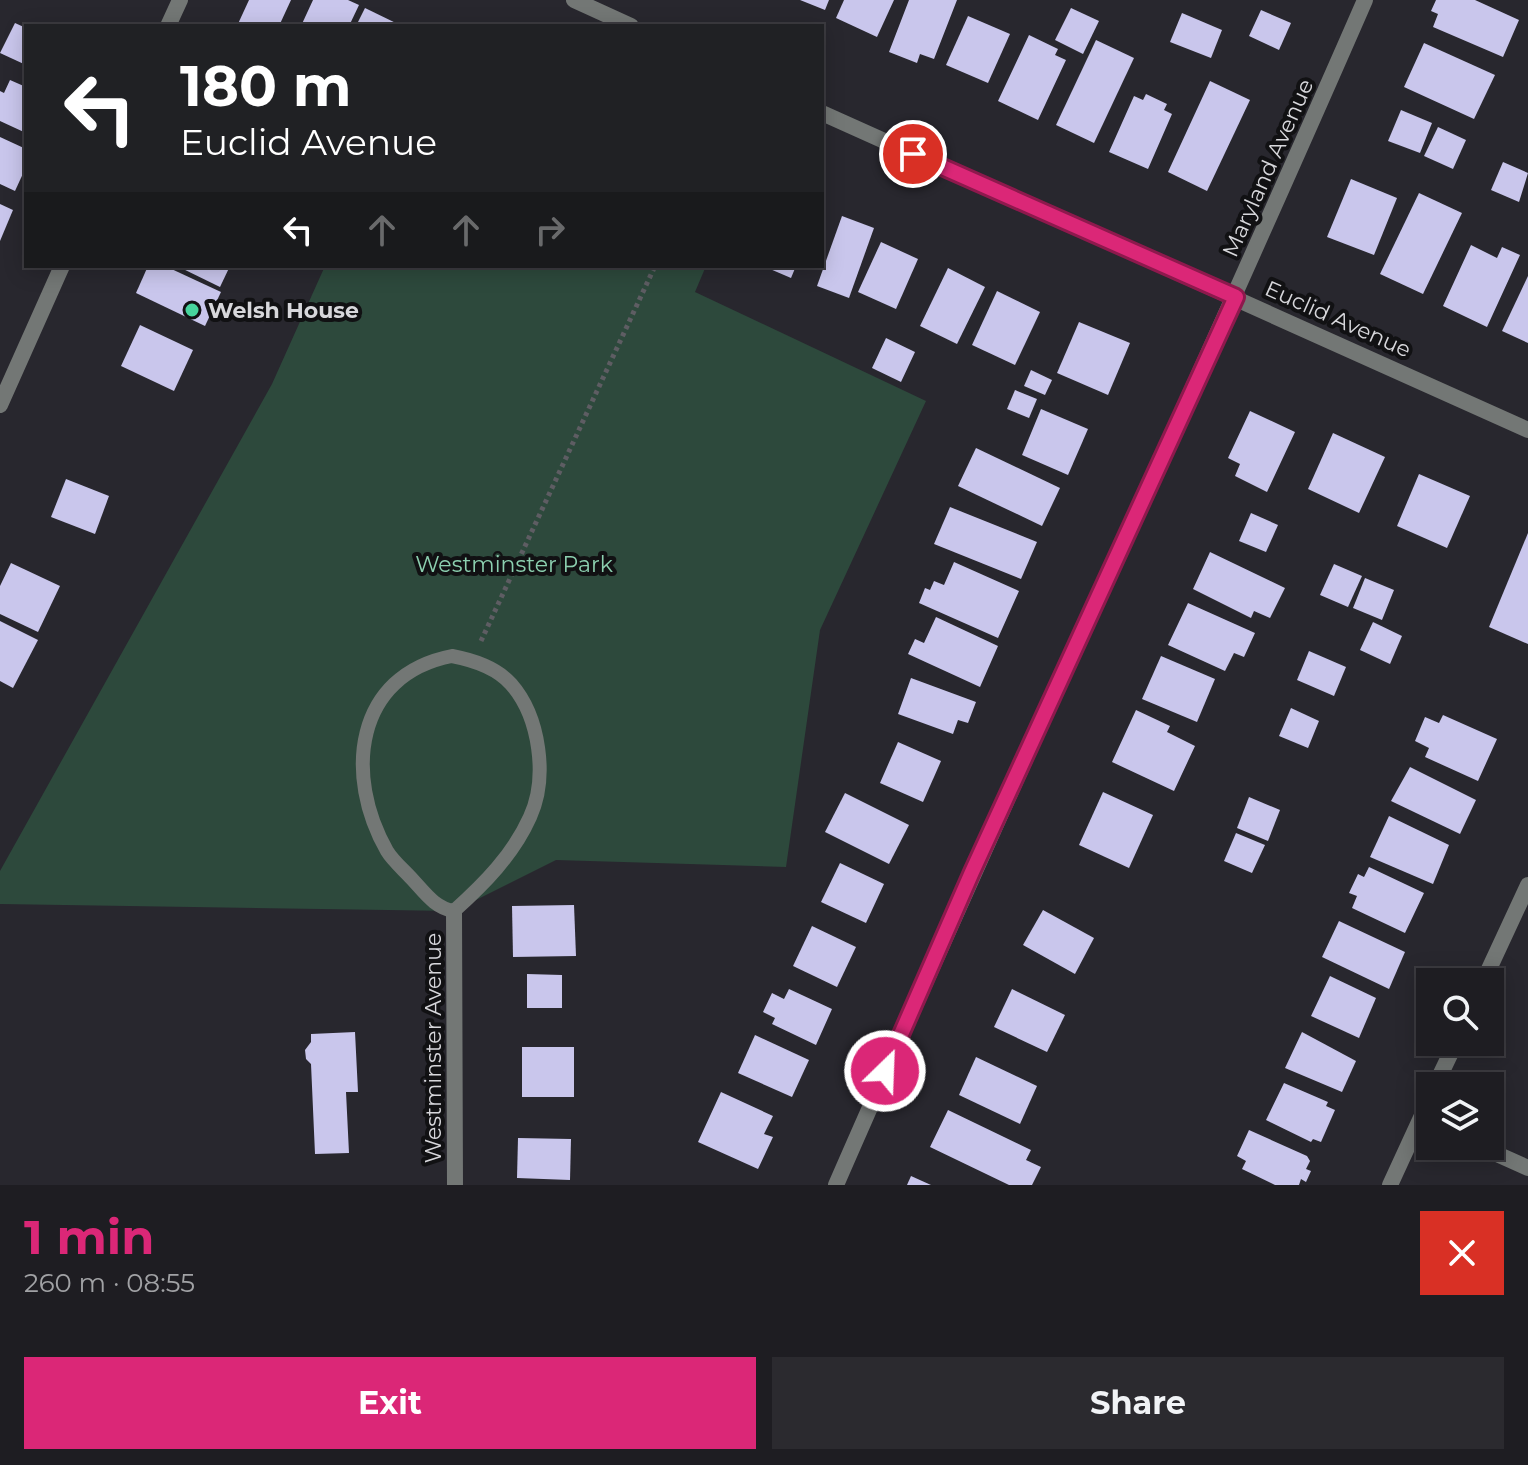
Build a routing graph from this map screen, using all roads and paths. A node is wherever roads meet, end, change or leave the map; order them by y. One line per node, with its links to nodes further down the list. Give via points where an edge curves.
1 (180, 0): 4 (street)
2 (574, 0): 5 (street)
3 (1365, 0): 9 (street, Maryland Avenue)
4 (169, 24)
5 (627, 24)
6 (824, 114): 9 (street, Euclid Avenue)
7 (61, 268): 10 (street)
8 (654, 268): 12 (path)
9 (1236, 297): 11 (street, Euclid Avenue); 20 (street, Maryland Avenue, via 972,872)
10 (0, 405)
11 (1528, 430)
12 (488, 625)
13 (1528, 885): 15 (street)
14 (454, 911): 14 (lane, Westminster Avenue, via 441,909 389,854 372,818 363,749 375,705 402,674 452,656 484,664 511,684 529,715 539,748 531,816 495,874); 19 (street, Westminster Avenue)
15 (1489, 968)
16 (1416, 1137): 21 (street)
17 (1504, 1157): 18 (street)
18 (1528, 1168)
19 (455, 1185)
20 (836, 1185)
21 (1390, 1185)

